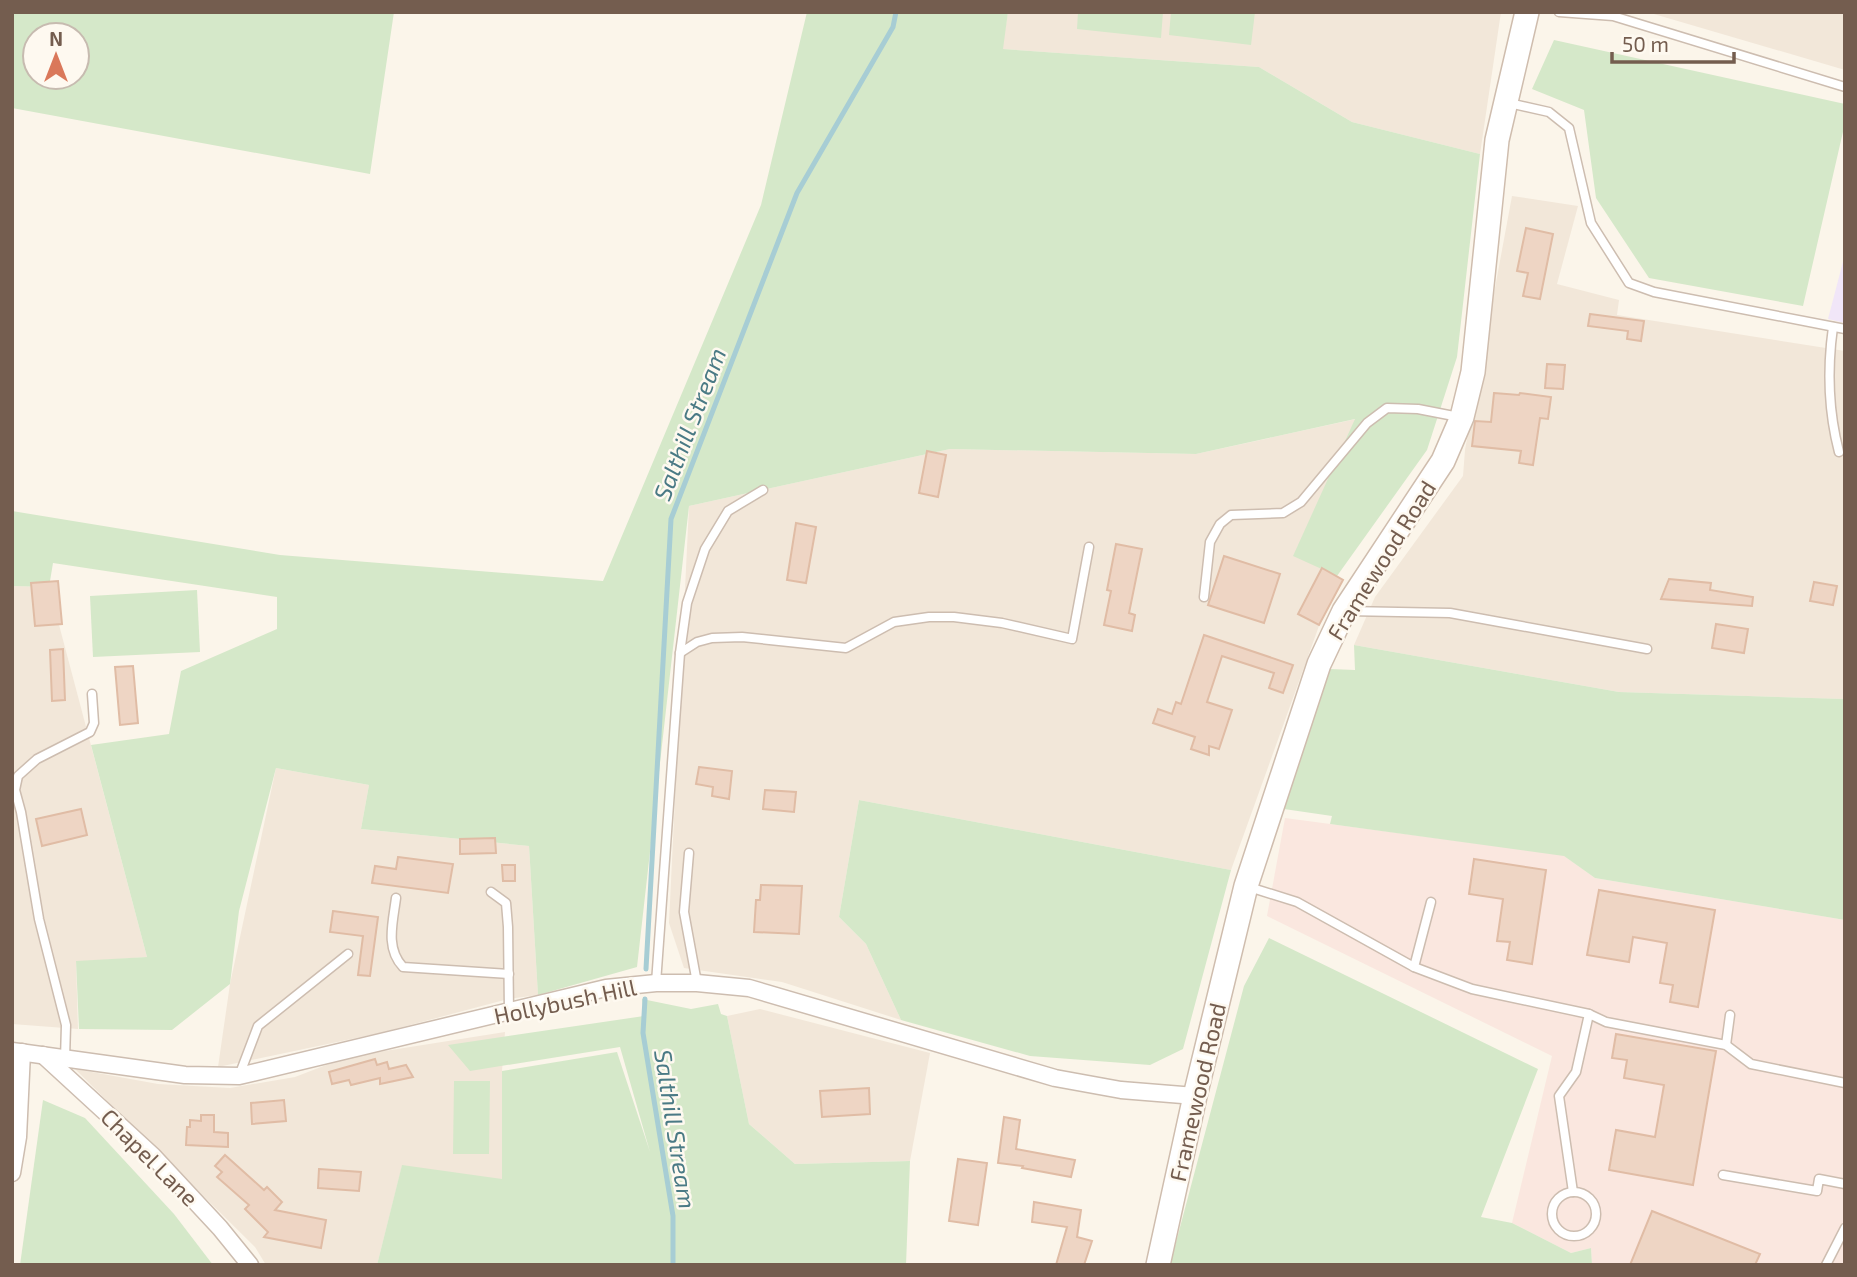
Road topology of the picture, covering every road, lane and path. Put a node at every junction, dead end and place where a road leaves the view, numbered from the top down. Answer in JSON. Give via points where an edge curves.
{"nodes":[{"id":1,"x":1527,"y":12,"type":"edge"},
{"id":2,"x":1559,"y":12,"type":"edge"},
{"id":3,"x":1845,"y":87,"type":"edge"},
{"id":4,"x":1506,"y":103,"type":"junction"},
{"id":5,"x":1833,"y":327,"type":"junction"},
{"id":6,"x":1845,"y":329,"type":"edge"},
{"id":7,"x":1462,"y":417,"type":"junction"},
{"id":8,"x":1839,"y":452,"type":"dead end"},
{"id":9,"x":763,"y":490,"type":"dead end"},
{"id":10,"x":1089,"y":547,"type":"dead end"},
{"id":11,"x":1204,"y":597,"type":"dead end"},
{"id":12,"x":1345,"y":611,"type":"junction"},
{"id":13,"x":1647,"y":649,"type":"dead end"},
{"id":14,"x":680,"y":653,"type":"junction"},
{"id":15,"x":92,"y":694,"type":"dead end"},
{"id":16,"x":689,"y":853,"type":"dead end"},
{"id":17,"x":1247,"y":886,"type":"junction"},
{"id":18,"x":491,"y":892,"type":"dead end"},
{"id":19,"x":396,"y":898,"type":"dead end"},
{"id":20,"x":1431,"y":902,"type":"dead end"},
{"id":21,"x":348,"y":954,"type":"dead end"},
{"id":22,"x":1414,"y":967,"type":"junction"},
{"id":23,"x":509,"y":974,"type":"junction"},
{"id":24,"x":656,"y":982,"type":"junction"},
{"id":25,"x":697,"y":983,"type":"junction"},
{"id":26,"x":509,"y":1013,"type":"junction"},
{"id":27,"x":1589,"y":1014,"type":"junction"},
{"id":28,"x":1730,"y":1015,"type":"dead end"},
{"id":29,"x":1726,"y":1045,"type":"junction"},
{"id":30,"x":17,"y":1051,"type":"edge"},
{"id":31,"x":43,"y":1055,"type":"junction"},
{"id":32,"x":65,"y":1059,"type":"junction"},
{"id":33,"x":239,"y":1076,"type":"junction"},
{"id":34,"x":1845,"y":1083,"type":"edge"},
{"id":35,"x":1195,"y":1096,"type":"junction"},
{"id":36,"x":12,"y":1174,"type":"edge"},
{"id":37,"x":1723,"y":1175,"type":"dead end"},
{"id":38,"x":1845,"y":1184,"type":"edge"},
{"id":39,"x":1573,"y":1192,"type":"junction"},
{"id":40,"x":1845,"y":1228,"type":"edge"},
{"id":41,"x":250,"y":1265,"type":"edge"},
{"id":42,"x":1158,"y":1265,"type":"edge"},
{"id":43,"x":1826,"y":1265,"type":"edge"}],
"edges":[{"from":1,"to":4,"type":"street","name":"Framewood Road"},
{"from":2,"to":3,"type":"lane","via":[[1613,16]]},
{"from":4,"to":5,"type":"lane","via":[[1549,112],[1569,128],[1591,223],[1629,283],[1654,292]]},
{"from":4,"to":7,"type":"street","name":"Framewood Road","via":[[1497,140],[1473,372]]},
{"from":5,"to":6,"type":"lane"},
{"from":5,"to":8,"type":"lane","via":[[1829,394]]},
{"from":7,"to":11,"type":"lane","via":[[1387,408],[1367,423],[1301,502],[1283,513],[1231,515],[1210,542]]},
{"from":7,"to":12,"type":"street","name":"Framewood Road","via":[[1443,461]]},
{"from":9,"to":14,"type":"lane","via":[[728,511],[705,549],[687,603]]},
{"from":10,"to":14,"type":"lane","via":[[1072,639],[1002,623],[929,617],[894,622],[846,648],[742,637],[712,638]]},
{"from":12,"to":13,"type":"lane","via":[[1450,613]]},
{"from":12,"to":17,"type":"street","name":"Framewood Road","via":[[1319,664]]},
{"from":14,"to":24,"type":"lane"},
{"from":15,"to":32,"type":"lane","via":[[94,723],[90,732],[37,759],[18,776],[15,790],[39,919],[66,1025]]},
{"from":16,"to":25,"type":"lane","via":[[684,912]]},
{"from":17,"to":22,"type":"lane","via":[[1297,902]]},
{"from":17,"to":35,"type":"street","name":"Framewood Road"},
{"from":18,"to":23,"type":"lane","via":[[506,903]]},
{"from":19,"to":23,"type":"lane","via":[[392,948],[403,967]]},
{"from":20,"to":22,"type":"lane"},
{"from":21,"to":33,"type":"lane","via":[[258,1026]]},
{"from":22,"to":27,"type":"lane","via":[[1472,989]]},
{"from":23,"to":26,"type":"lane"},
{"from":24,"to":25,"type":"street","name":"Hollybush Hill"},
{"from":24,"to":26,"type":"street","name":"Hollybush Hill","via":[[606,988]]},
{"from":25,"to":35,"type":"street","name":"Hollybush Hill","via":[[749,989],[1055,1078]]},
{"from":26,"to":33,"type":"street","name":"Hollybush Hill"},
{"from":27,"to":29,"type":"lane","via":[[1606,1022]]},
{"from":27,"to":39,"type":"lane","via":[[1576,1072],[1559,1096]]},
{"from":28,"to":29,"type":"lane"},
{"from":29,"to":34,"type":"lane","via":[[1751,1064]]},
{"from":30,"to":31,"type":"street","name":"Hollybush Hill"},
{"from":30,"to":36,"type":"street","via":[[18,1137]]},
{"from":31,"to":32,"type":"street","name":"Hollybush Hill"},
{"from":31,"to":41,"type":"street","name":"Chapel Lane","via":[[153,1156]]},
{"from":32,"to":33,"type":"street","name":"Hollybush Hill","via":[[185,1075]]},
{"from":35,"to":42,"type":"street","name":"Framewood Road"},
{"from":37,"to":38,"type":"lane","via":[[1817,1191],[1819,1179]]},
{"from":39,"to":39,"type":"lane","via":[[1559,1197],[1552,1211],[1554,1225],[1572,1236],[1586,1233],[1596,1215],[1592,1201]]},
{"from":40,"to":43,"type":"lane"}]}
